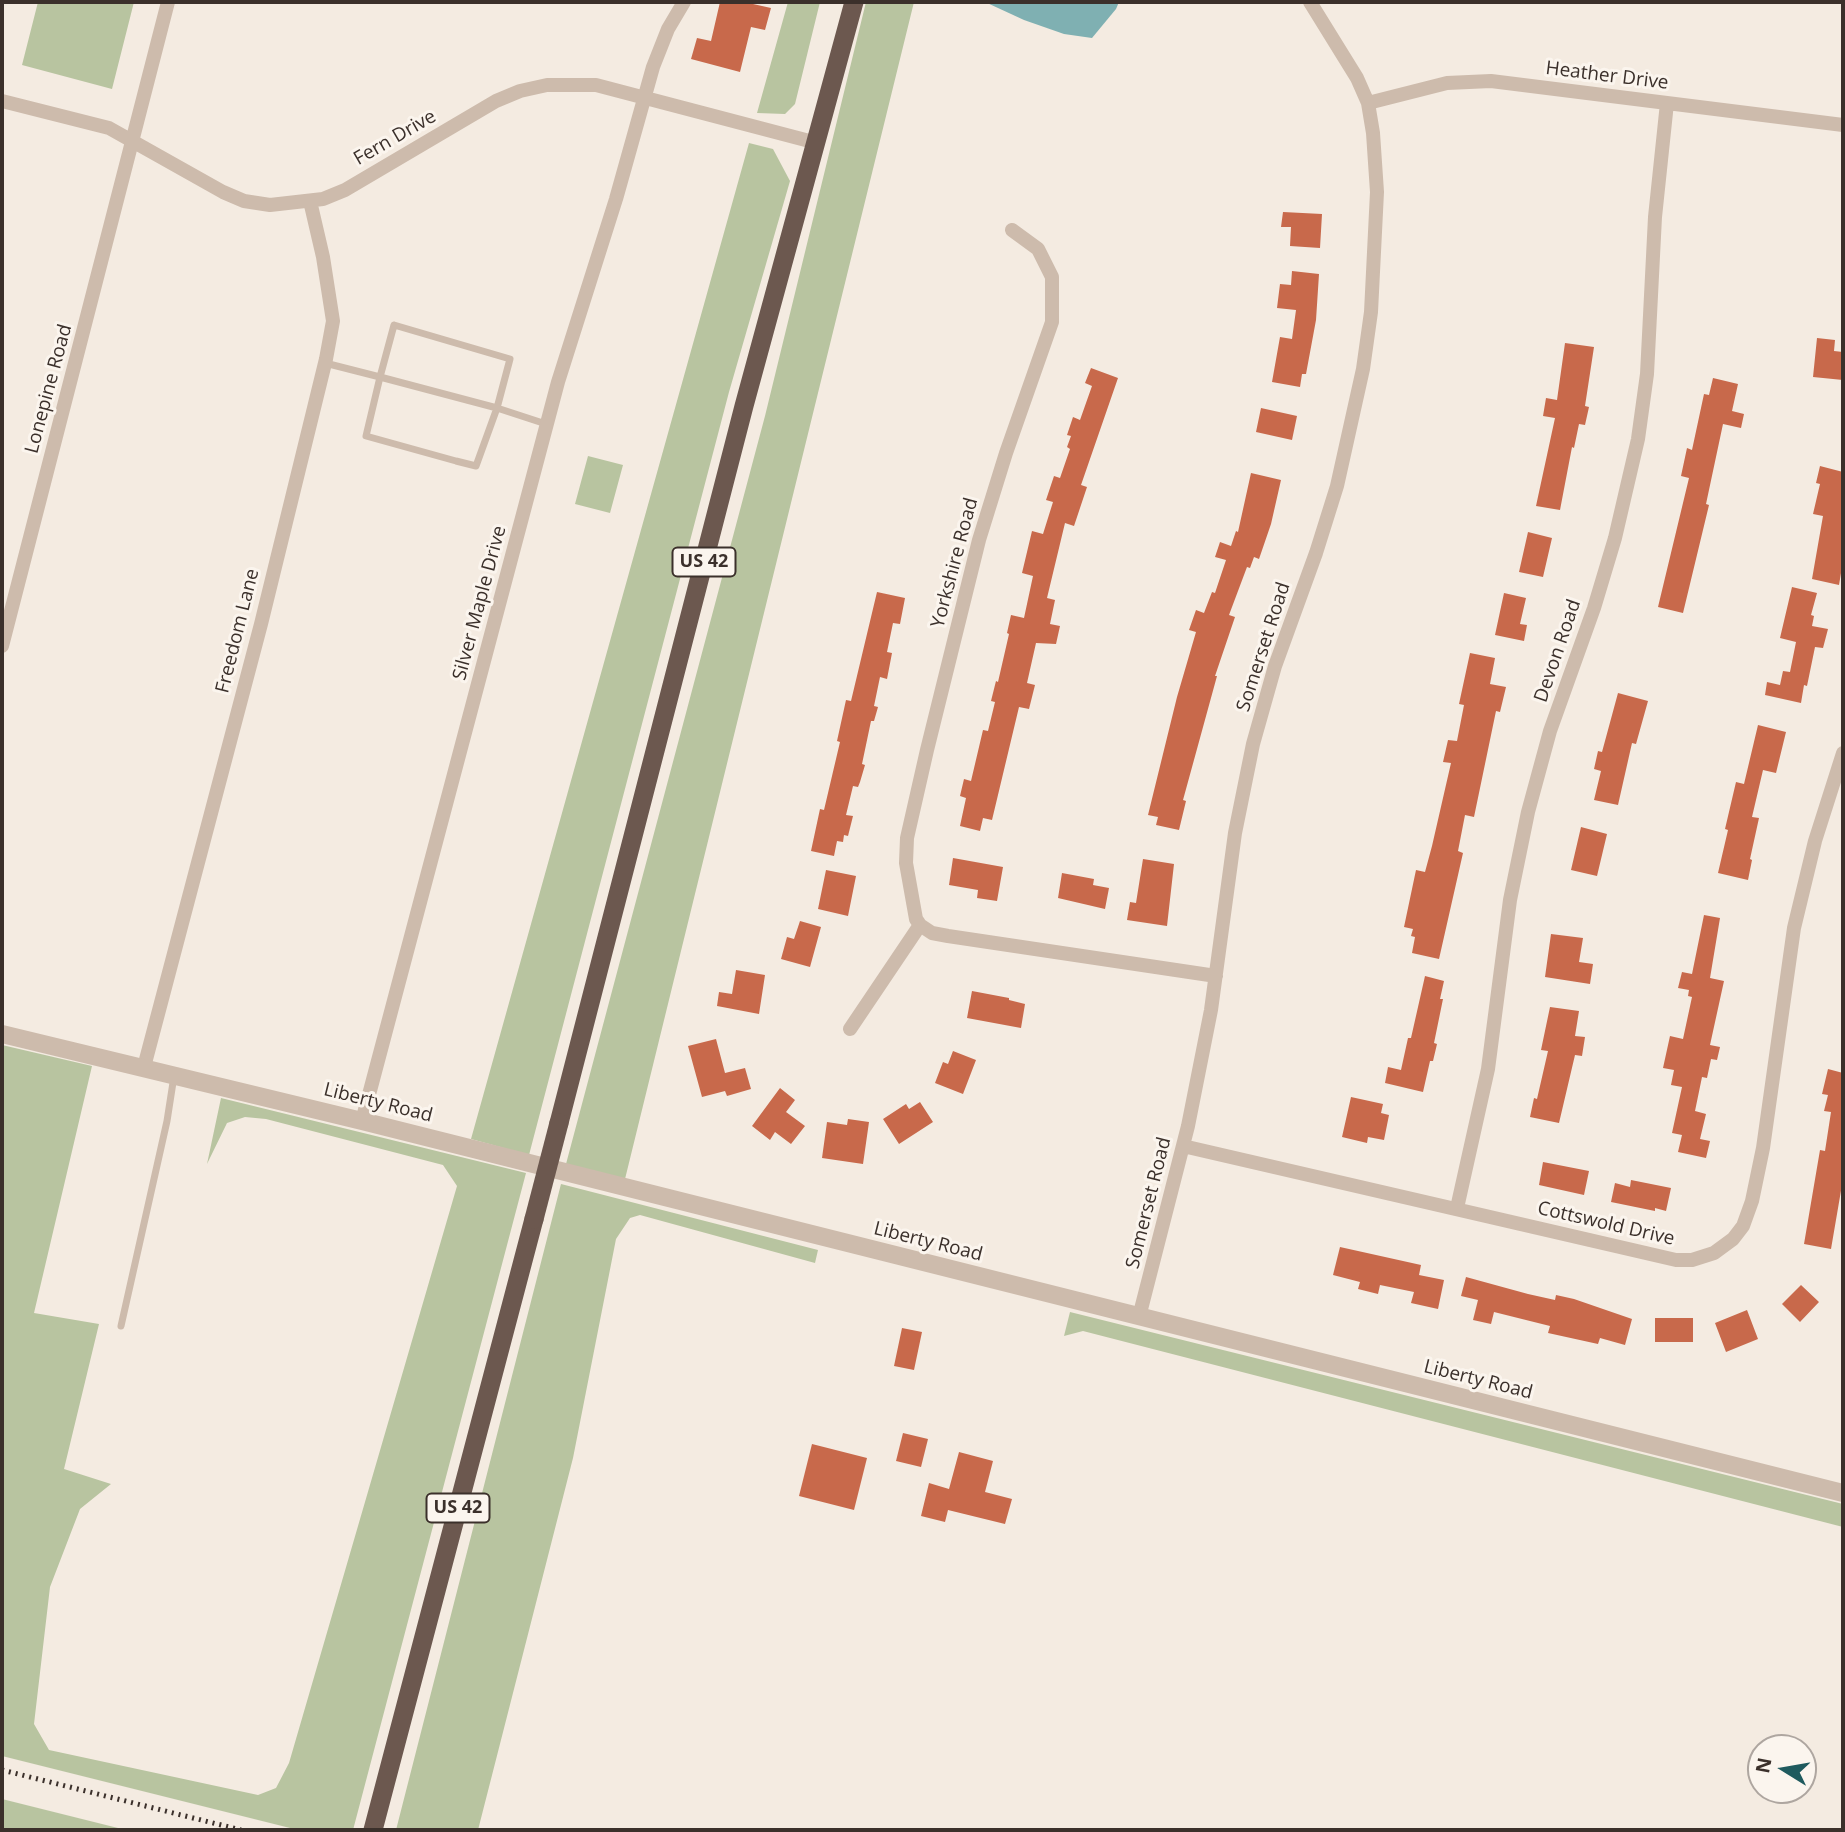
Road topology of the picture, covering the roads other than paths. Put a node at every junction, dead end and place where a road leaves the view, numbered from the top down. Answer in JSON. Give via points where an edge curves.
{"nodes":[{"id":1,"x":168,"y":2,"type":"edge"},
{"id":2,"x":684,"y":2,"type":"edge"},
{"id":3,"x":854,"y":2,"type":"edge"},
{"id":4,"x":1310,"y":2,"type":"edge"},
{"id":5,"x":645,"y":97,"type":"junction"},
{"id":6,"x":2,"y":101,"type":"edge"},
{"id":7,"x":1367,"y":103,"type":"junction"},
{"id":8,"x":1667,"y":103,"type":"junction"},
{"id":9,"x":1843,"y":125,"type":"edge"},
{"id":10,"x":132,"y":142,"type":"junction"},
{"id":11,"x":817,"y":143,"type":"junction"},
{"id":12,"x":310,"y":201,"type":"junction"},
{"id":13,"x":1012,"y":230,"type":"dead end"},
{"id":14,"x":325,"y":363,"type":"junction"},
{"id":15,"x":380,"y":377,"type":"junction"},
{"id":16,"x":497,"y":408,"type":"junction"},
{"id":17,"x":547,"y":424,"type":"junction"},
{"id":18,"x":2,"y":646,"type":"edge"},
{"id":19,"x":1843,"y":753,"type":"edge"},
{"id":20,"x":920,"y":925,"type":"junction"},
{"id":21,"x":1216,"y":976,"type":"junction"},
{"id":22,"x":850,"y":1029,"type":"dead end"},
{"id":23,"x":2,"y":1034,"type":"edge"},
{"id":24,"x":144,"y":1067,"type":"junction"},
{"id":25,"x":174,"y":1075,"type":"junction"},
{"id":26,"x":362,"y":1121,"type":"junction"},
{"id":27,"x":1183,"y":1146,"type":"junction"},
{"id":28,"x":1457,"y":1208,"type":"junction"},
{"id":29,"x":1139,"y":1317,"type":"junction"},
{"id":30,"x":121,"y":1326,"type":"dead end"},
{"id":31,"x":1843,"y":1493,"type":"edge"},
{"id":32,"x":373,"y":1830,"type":"edge"}],
"edges":[{"from":1,"to":10,"type":"street","name":"Lonepine Road"},
{"from":2,"to":5,"type":"street","name":"Silver Maple Drive","via":[[667,29]]},
{"from":3,"to":11,"type":"highway","number":"US 42"},
{"from":4,"to":7,"type":"street","name":"Somerset Road","via":[[1357,78]]},
{"from":5,"to":11,"type":"street","name":"Fern Drive"},
{"from":5,"to":12,"type":"street","name":"Fern Drive","via":[[596,85],[547,85],[520,91],[345,190]]},
{"from":5,"to":17,"type":"street","name":"Silver Maple Drive"},
{"from":6,"to":10,"type":"street","name":"Fern Drive","via":[[109,128]]},
{"from":7,"to":8,"type":"street","name":"Heather Drive","via":[[1472,80]]},
{"from":7,"to":21,"type":"street","name":"Somerset Road","via":[[1377,192],[1363,369],[1337,486],[1253,744],[1235,833]]},
{"from":8,"to":9,"type":"street","name":"Heather Drive"},
{"from":8,"to":28,"type":"street","name":"Devon Road","via":[[1638,439],[1615,538],[1550,731],[1528,812],[1510,900],[1488,1069]]},
{"from":10,"to":12,"type":"street","name":"Fern Drive","via":[[244,201],[270,205]]},
{"from":10,"to":18,"type":"street","name":"Lonepine Road"},
{"from":11,"to":32,"type":"highway","number":"US 42","bridge":true,"via":[[744,406]]},
{"from":12,"to":14,"type":"street","name":"Freedom Lane","via":[[332,321]]},
{"from":13,"to":20,"type":"street","name":"Yorkshire Road","via":[[1038,249],[1052,277],[1052,323],[979,540],[907,838],[906,863]]},
{"from":14,"to":15,"type":"lane"},
{"from":14,"to":24,"type":"street","name":"Freedom Lane"},
{"from":15,"to":16,"type":"lane"},
{"from":15,"to":16,"type":"lane","via":[[394,325],[510,359]]},
{"from":15,"to":16,"type":"lane","via":[[366,436],[456,461],[477,466]]},
{"from":16,"to":17,"type":"lane"},
{"from":17,"to":26,"type":"street","name":"Silver Maple Drive"},
{"from":19,"to":28,"type":"street","name":"Cottswold Drive","via":[[1794,928],[1752,1201],[1733,1239],[1714,1253],[1676,1260]]},
{"from":20,"to":21,"type":"street","via":[[948,936]]},
{"from":20,"to":22,"type":"street"},
{"from":21,"to":27,"type":"street","name":"Somerset Road"},
{"from":23,"to":24,"type":"street","name":"Liberty Road"},
{"from":24,"to":25,"type":"street","name":"Liberty Road"},
{"from":25,"to":26,"type":"street","name":"Liberty Road"},
{"from":25,"to":30,"type":"lane"},
{"from":26,"to":29,"type":"street","name":"Liberty Road"},
{"from":27,"to":28,"type":"street","name":"Cottswold Drive"},
{"from":27,"to":29,"type":"street","name":"Somerset Road"},
{"from":29,"to":31,"type":"street","name":"Liberty Road"}]}
